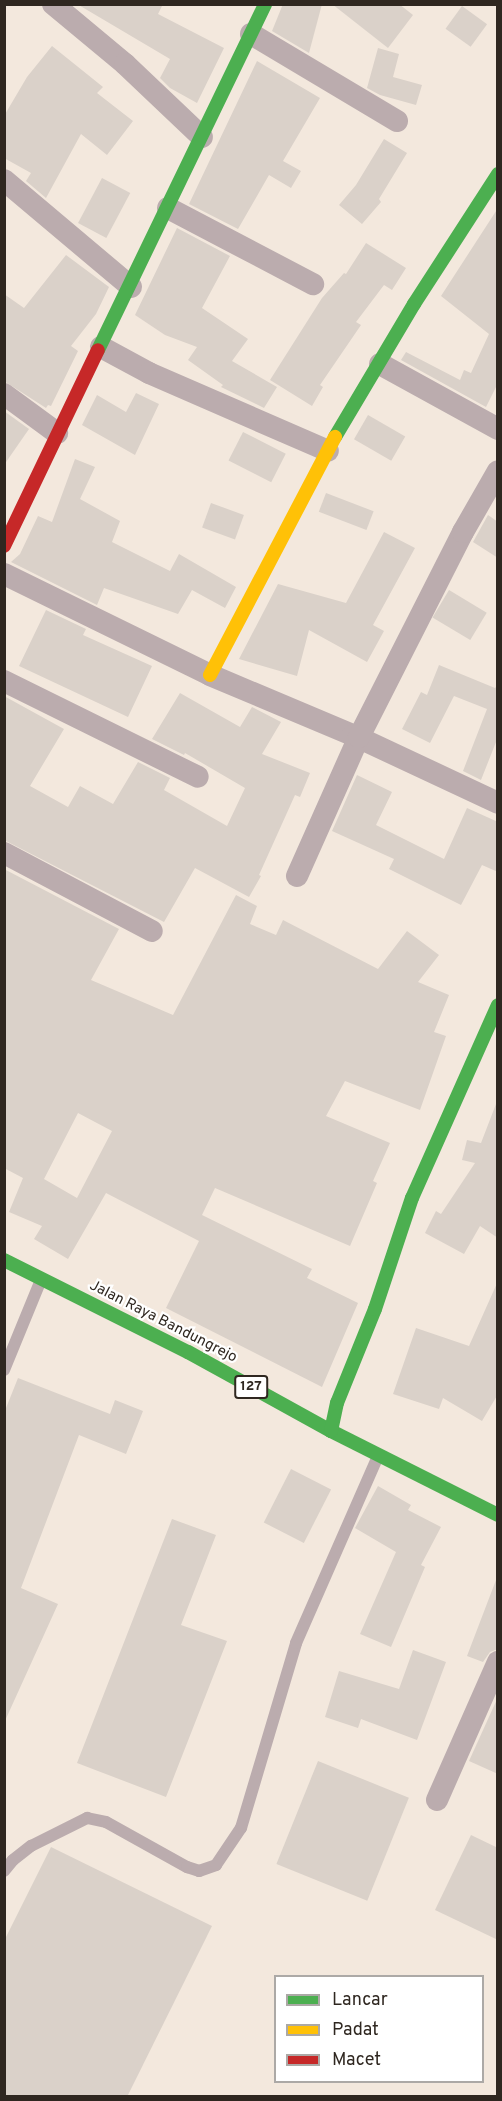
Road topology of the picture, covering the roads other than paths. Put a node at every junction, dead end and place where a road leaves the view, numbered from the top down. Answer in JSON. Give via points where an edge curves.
{"nodes":[{"id":1,"x":53,"y":4,"type":"edge"},
{"id":2,"x":265,"y":4,"type":"edge"},
{"id":3,"x":250,"y":34,"type":"junction"},
{"id":4,"x":397,"y":121,"type":"dead end"},
{"id":5,"x":202,"y":137,"type":"junction"},
{"id":6,"x":498,"y":174,"type":"edge"},
{"id":7,"x":4,"y":180,"type":"edge"},
{"id":8,"x":168,"y":208,"type":"junction"},
{"id":9,"x":313,"y":284,"type":"dead end"},
{"id":10,"x":132,"y":286,"type":"junction"},
{"id":11,"x":101,"y":347,"type":"junction"},
{"id":12,"x":380,"y":364,"type":"junction"},
{"id":13,"x":4,"y":394,"type":"edge"},
{"id":14,"x":498,"y":429,"type":"edge"},
{"id":15,"x":57,"y":433,"type":"junction"},
{"id":16,"x":328,"y":452,"type":"junction"},
{"id":17,"x":498,"y":471,"type":"edge"},
{"id":18,"x":4,"y":546,"type":"edge"},
{"id":19,"x":4,"y":574,"type":"edge"},
{"id":20,"x":210,"y":675,"type":"junction"},
{"id":21,"x":4,"y":681,"type":"edge"},
{"id":22,"x":359,"y":737,"type":"junction"},
{"id":23,"x":198,"y":777,"type":"dead end"},
{"id":24,"x":498,"y":802,"type":"edge"},
{"id":25,"x":4,"y":854,"type":"edge"},
{"id":26,"x":297,"y":876,"type":"dead end"},
{"id":27,"x":152,"y":932,"type":"dead end"},
{"id":28,"x":498,"y":1005,"type":"edge"},
{"id":29,"x":4,"y":1260,"type":"edge"},
{"id":30,"x":42,"y":1279,"type":"junction"},
{"id":31,"x":4,"y":1370,"type":"edge"},
{"id":32,"x":331,"y":1431,"type":"junction"},
{"id":33,"x":378,"y":1455,"type":"junction"},
{"id":34,"x":498,"y":1515,"type":"edge"},
{"id":35,"x":498,"y":1662,"type":"edge"},
{"id":36,"x":437,"y":1800,"type":"dead end"},
{"id":37,"x":4,"y":1871,"type":"edge"}],
"edges":[{"from":1,"to":5,"type":"street","via":[[125,64]]},
{"from":2,"to":3,"type":"street"},
{"from":3,"to":4,"type":"street"},
{"from":3,"to":5,"type":"street"},
{"from":5,"to":8,"type":"street"},
{"from":6,"to":12,"type":"street"},
{"from":7,"to":10,"type":"street"},
{"from":8,"to":9,"type":"street"},
{"from":8,"to":10,"type":"street"},
{"from":10,"to":11,"type":"street"},
{"from":11,"to":15,"type":"street"},
{"from":11,"to":16,"type":"street","via":[[149,373]]},
{"from":12,"to":14,"type":"street"},
{"from":12,"to":16,"type":"street"},
{"from":13,"to":15,"type":"street"},
{"from":15,"to":18,"type":"street"},
{"from":16,"to":20,"type":"street"},
{"from":17,"to":22,"type":"street"},
{"from":19,"to":20,"type":"street"},
{"from":20,"to":22,"type":"street"},
{"from":21,"to":23,"type":"street"},
{"from":22,"to":24,"type":"street"},
{"from":22,"to":26,"type":"street"},
{"from":25,"to":27,"type":"street"},
{"from":28,"to":32,"type":"street","via":[[412,1198],[375,1309],[337,1403]]},
{"from":29,"to":30,"type":"street","name":"Jalan Raya Bandungrejo","number":"127"},
{"from":30,"to":31,"type":"lane"},
{"from":30,"to":32,"type":"street","name":"Jalan Raya Bandungrejo","number":"127","via":[[188,1352]]},
{"from":32,"to":33,"type":"street","name":"Jalan Raya Bandungrejo","number":"127"},
{"from":33,"to":34,"type":"street","name":"Jalan Raya Bandungrejo","number":"127"},
{"from":33,"to":37,"type":"lane","via":[[296,1642],[241,1827],[216,1865],[199,1871],[187,1867],[106,1822],[87,1818],[31,1846]]},
{"from":35,"to":36,"type":"street"}]}
